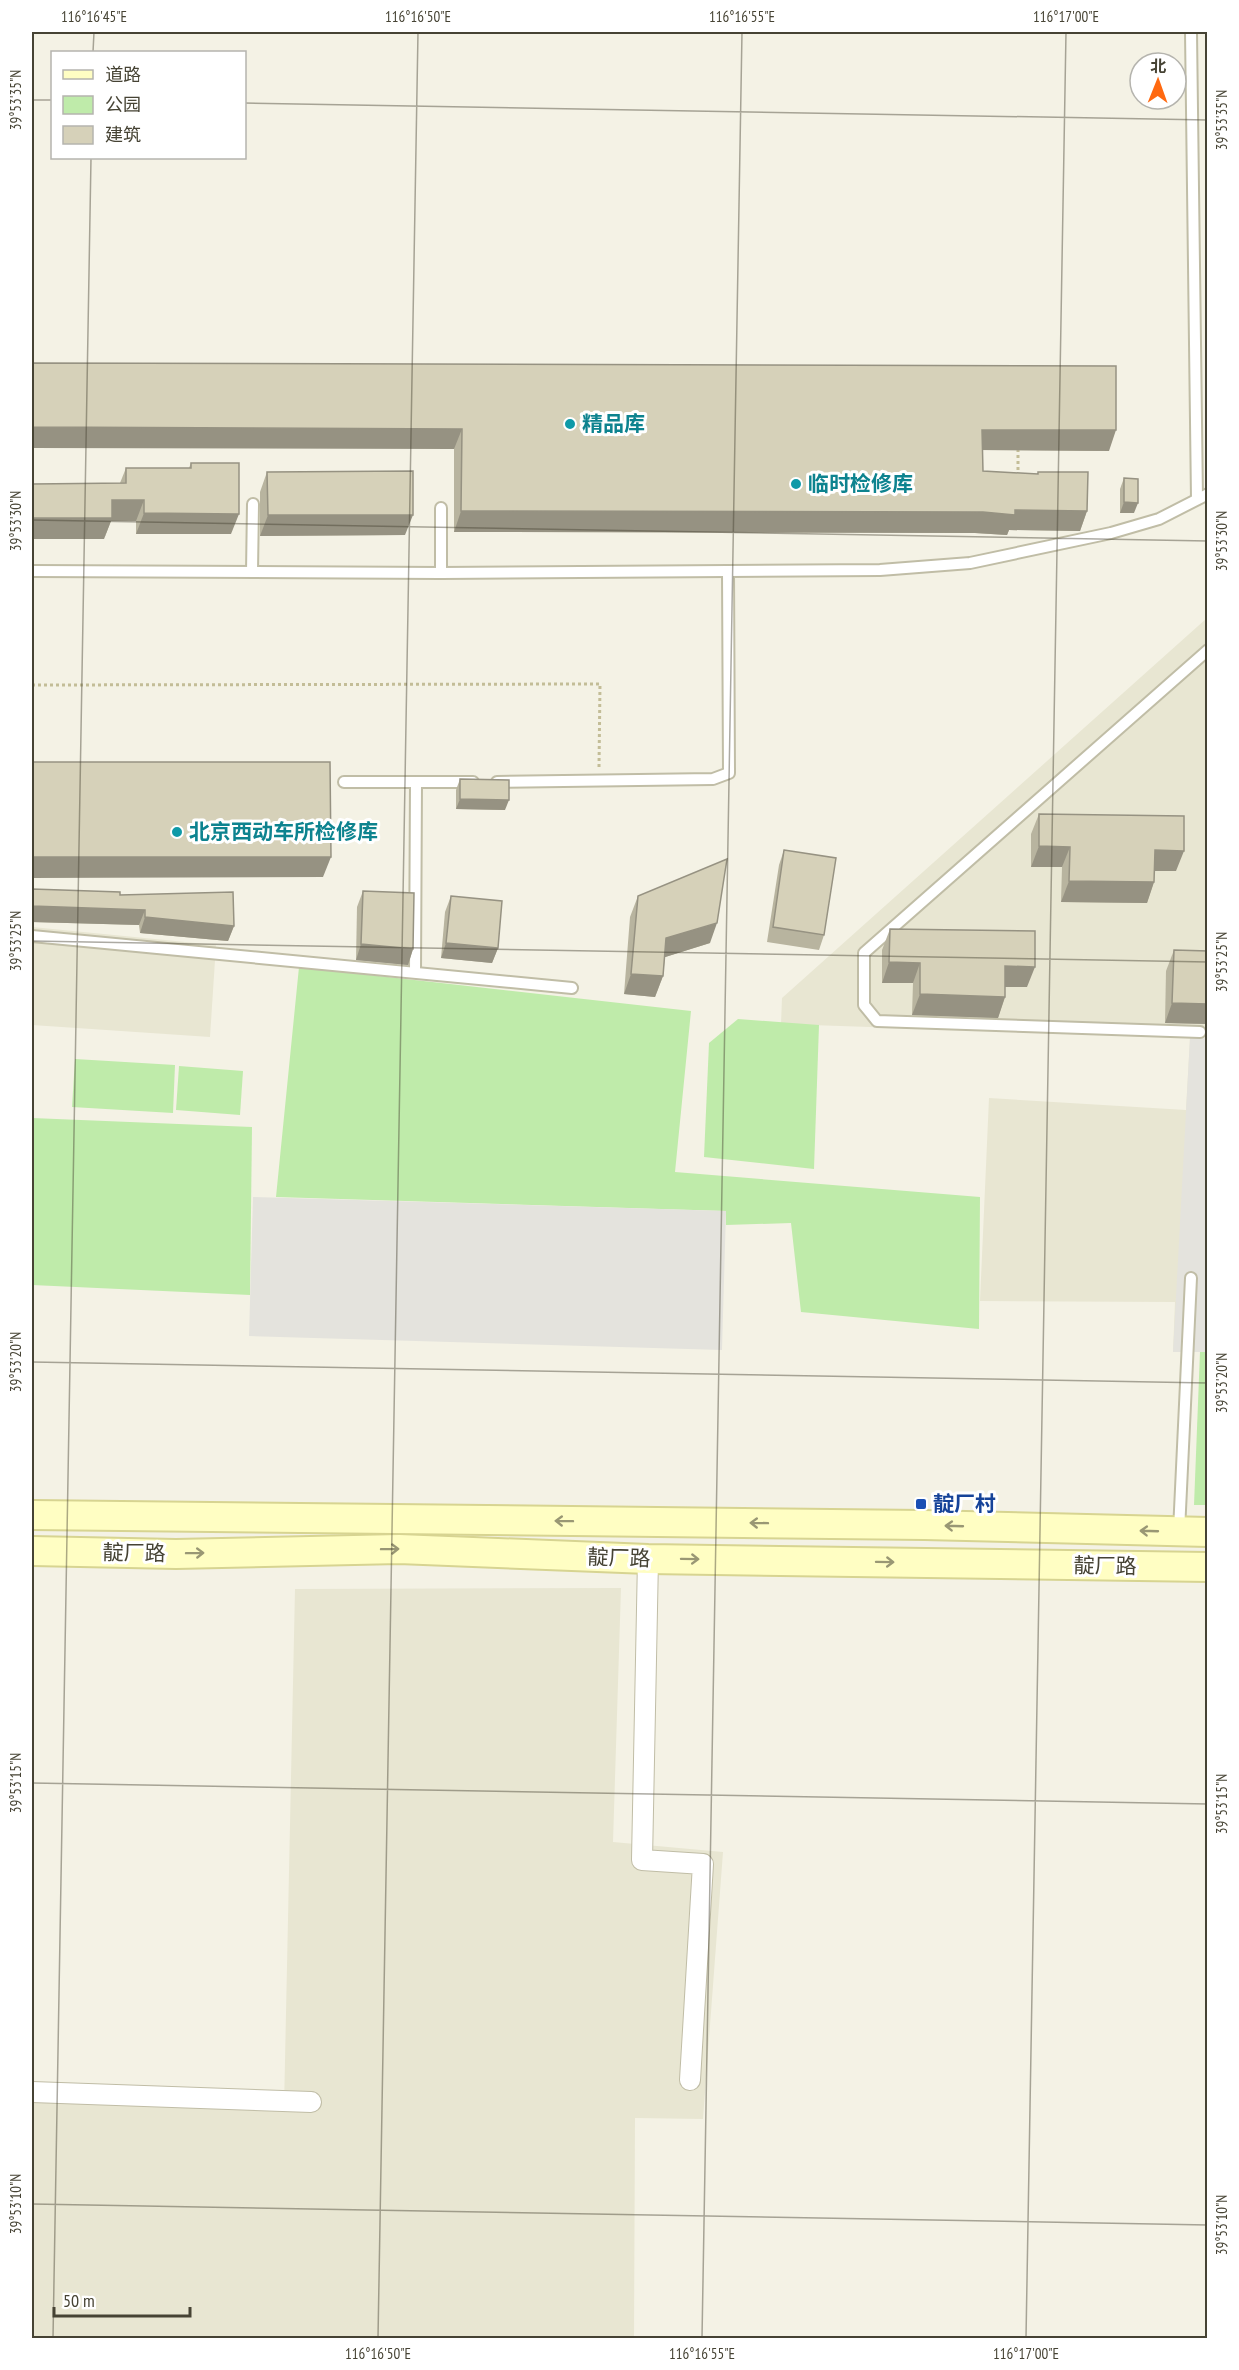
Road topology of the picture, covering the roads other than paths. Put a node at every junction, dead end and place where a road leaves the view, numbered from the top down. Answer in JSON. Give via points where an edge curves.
{"nodes":[{"id":1,"x":1191,"y":32,"type":"edge"},
{"id":2,"x":1202,"y":496,"type":"edge"},
{"id":3,"x":253,"y":504,"type":"dead end"},
{"id":4,"x":441,"y":508,"type":"dead end"},
{"id":5,"x":32,"y":571,"type":"edge"},
{"id":6,"x":252,"y":572,"type":"junction"},
{"id":7,"x":728,"y":572,"type":"junction"},
{"id":8,"x":441,"y":573,"type":"junction"},
{"id":9,"x":1208,"y":650,"type":"edge"},
{"id":10,"x":344,"y":782,"type":"dead end"},
{"id":11,"x":416,"y":783,"type":"junction"},
{"id":12,"x":32,"y":936,"type":"edge"},
{"id":13,"x":415,"y":972,"type":"junction"},
{"id":14,"x":572,"y":988,"type":"dead end"},
{"id":15,"x":1200,"y":1032,"type":"dead end"},
{"id":16,"x":1191,"y":1278,"type":"dead end"},
{"id":17,"x":32,"y":1515,"type":"edge"},
{"id":18,"x":1179,"y":1532,"type":"junction"},
{"id":19,"x":1208,"y":1532,"type":"edge"},
{"id":20,"x":32,"y":1551,"type":"edge"},
{"id":21,"x":648,"y":1559,"type":"junction"},
{"id":22,"x":1208,"y":1567,"type":"edge"},
{"id":23,"x":690,"y":2080,"type":"dead end"},
{"id":24,"x":32,"y":2092,"type":"edge"},
{"id":25,"x":311,"y":2102,"type":"dead end"}],
"edges":[{"from":1,"to":2,"type":"lane"},
{"from":2,"to":7,"type":"lane","via":[[1140,525],[970,562],[880,570]]},
{"from":3,"to":6,"type":"lane"},
{"from":4,"to":8,"type":"lane"},
{"from":5,"to":6,"type":"lane"},
{"from":6,"to":8,"type":"lane"},
{"from":7,"to":8,"type":"lane"},
{"from":7,"to":11,"type":"lane","via":[[729,773],[712,779]]},
{"from":9,"to":15,"type":"lane","via":[[864,953],[864,1005],[877,1021]]},
{"from":10,"to":11,"type":"lane"},
{"from":11,"to":13,"type":"lane"},
{"from":12,"to":13,"type":"lane"},
{"from":13,"to":14,"type":"lane"},
{"from":16,"to":18,"type":"lane"},
{"from":18,"to":17,"type":"main road","one_way":true,"via":[[924,1525]]},
{"from":18,"to":19,"type":"main road"},
{"from":20,"to":21,"type":"main road","name":"靛厂路","one_way":true,"via":[[176,1554],[399,1549]]},
{"from":21,"to":22,"type":"main road","name":"靛厂路","one_way":true},
{"from":21,"to":23,"type":"street","via":[[642,1860],[703,1864]]},
{"from":24,"to":25,"type":"street"}]}
